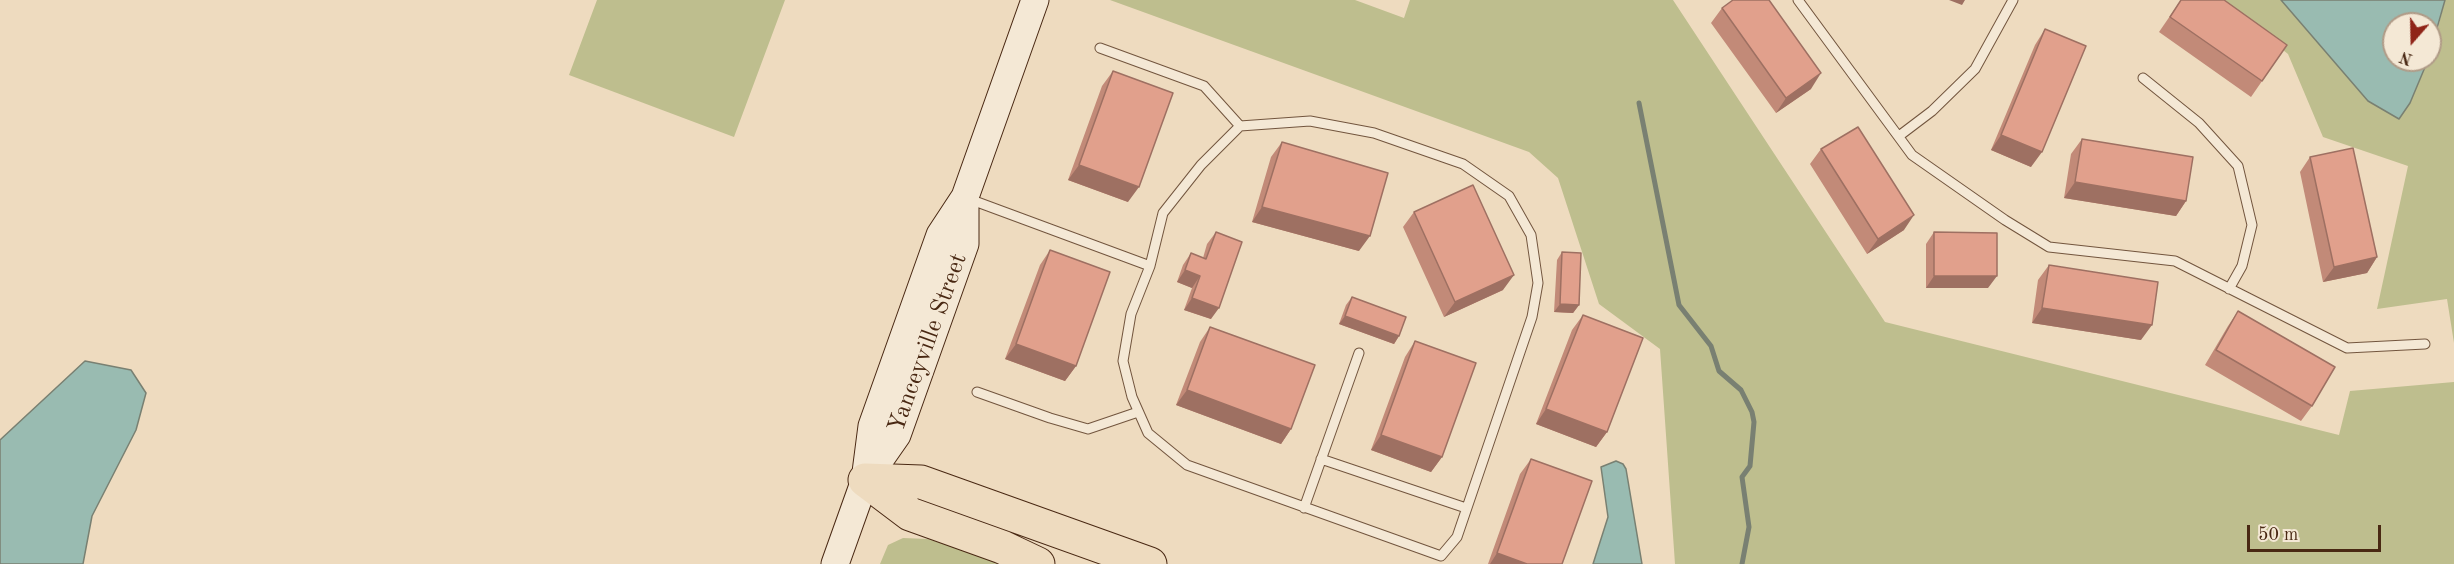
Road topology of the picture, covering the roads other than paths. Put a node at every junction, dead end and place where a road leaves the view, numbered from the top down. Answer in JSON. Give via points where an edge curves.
{"nodes":[{"id":1,"x":1035,"y":0,"type":"edge"},
{"id":2,"x":1798,"y":0,"type":"edge"},
{"id":3,"x":2013,"y":0,"type":"edge"},
{"id":4,"x":1100,"y":48,"type":"dead end"},
{"id":5,"x":2143,"y":78,"type":"dead end"},
{"id":6,"x":1240,"y":126,"type":"junction"},
{"id":7,"x":1899,"y":136,"type":"junction"},
{"id":8,"x":965,"y":197,"type":"junction"},
{"id":9,"x":1150,"y":266,"type":"junction"},
{"id":10,"x":2229,"y":289,"type":"junction"},
{"id":11,"x":2425,"y":344,"type":"dead end"},
{"id":12,"x":1359,"y":353,"type":"dead end"},
{"id":13,"x":977,"y":392,"type":"dead end"},
{"id":14,"x":1138,"y":412,"type":"junction"},
{"id":15,"x":1321,"y":459,"type":"junction"},
{"id":16,"x":865,"y":480,"type":"junction"},
{"id":17,"x":1304,"y":508,"type":"junction"},
{"id":18,"x":1466,"y":508,"type":"junction"},
{"id":19,"x":836,"y":564,"type":"edge"},
{"id":20,"x":1038,"y":564,"type":"edge"},
{"id":21,"x":1150,"y":564,"type":"edge"}],
"edges":[{"from":1,"to":8,"type":"main road","name":"Yanceyville Street"},
{"from":2,"to":7,"type":"lane"},
{"from":3,"to":7,"type":"lane","via":[[1975,69],[1932,111]]},
{"from":4,"to":6,"type":"lane","via":[[1204,86]]},
{"from":5,"to":10,"type":"lane","via":[[2199,123],[2238,166],[2252,225],[2242,266]]},
{"from":6,"to":9,"type":"lane","via":[[1201,165],[1163,213]]},
{"from":6,"to":18,"type":"lane","via":[[1310,121],[1374,133],[1462,164],[1509,196],[1531,236],[1538,283],[1532,318]]},
{"from":7,"to":10,"type":"lane","via":[[1912,155],[2049,247],[2175,261]]},
{"from":8,"to":9,"type":"lane"},
{"from":8,"to":16,"type":"main road","name":"Yanceyville Street","via":[[940,235],[872,426]]},
{"from":9,"to":14,"type":"lane","via":[[1131,314],[1123,361]]},
{"from":10,"to":11,"type":"lane","via":[[2347,348]]},
{"from":12,"to":15,"type":"lane"},
{"from":13,"to":14,"type":"lane","via":[[1088,429]]},
{"from":14,"to":17,"type":"lane","via":[[1148,433],[1188,465]]},
{"from":15,"to":17,"type":"lane"},
{"from":15,"to":18,"type":"lane"},
{"from":16,"to":19,"type":"main road","name":"Yanceyville Street"},
{"from":16,"to":20,"type":"highway","via":[[910,514]]},
{"from":16,"to":21,"type":"highway","via":[[921,482]]},
{"from":17,"to":18,"type":"lane","via":[[1441,556],[1457,537]]}]}
